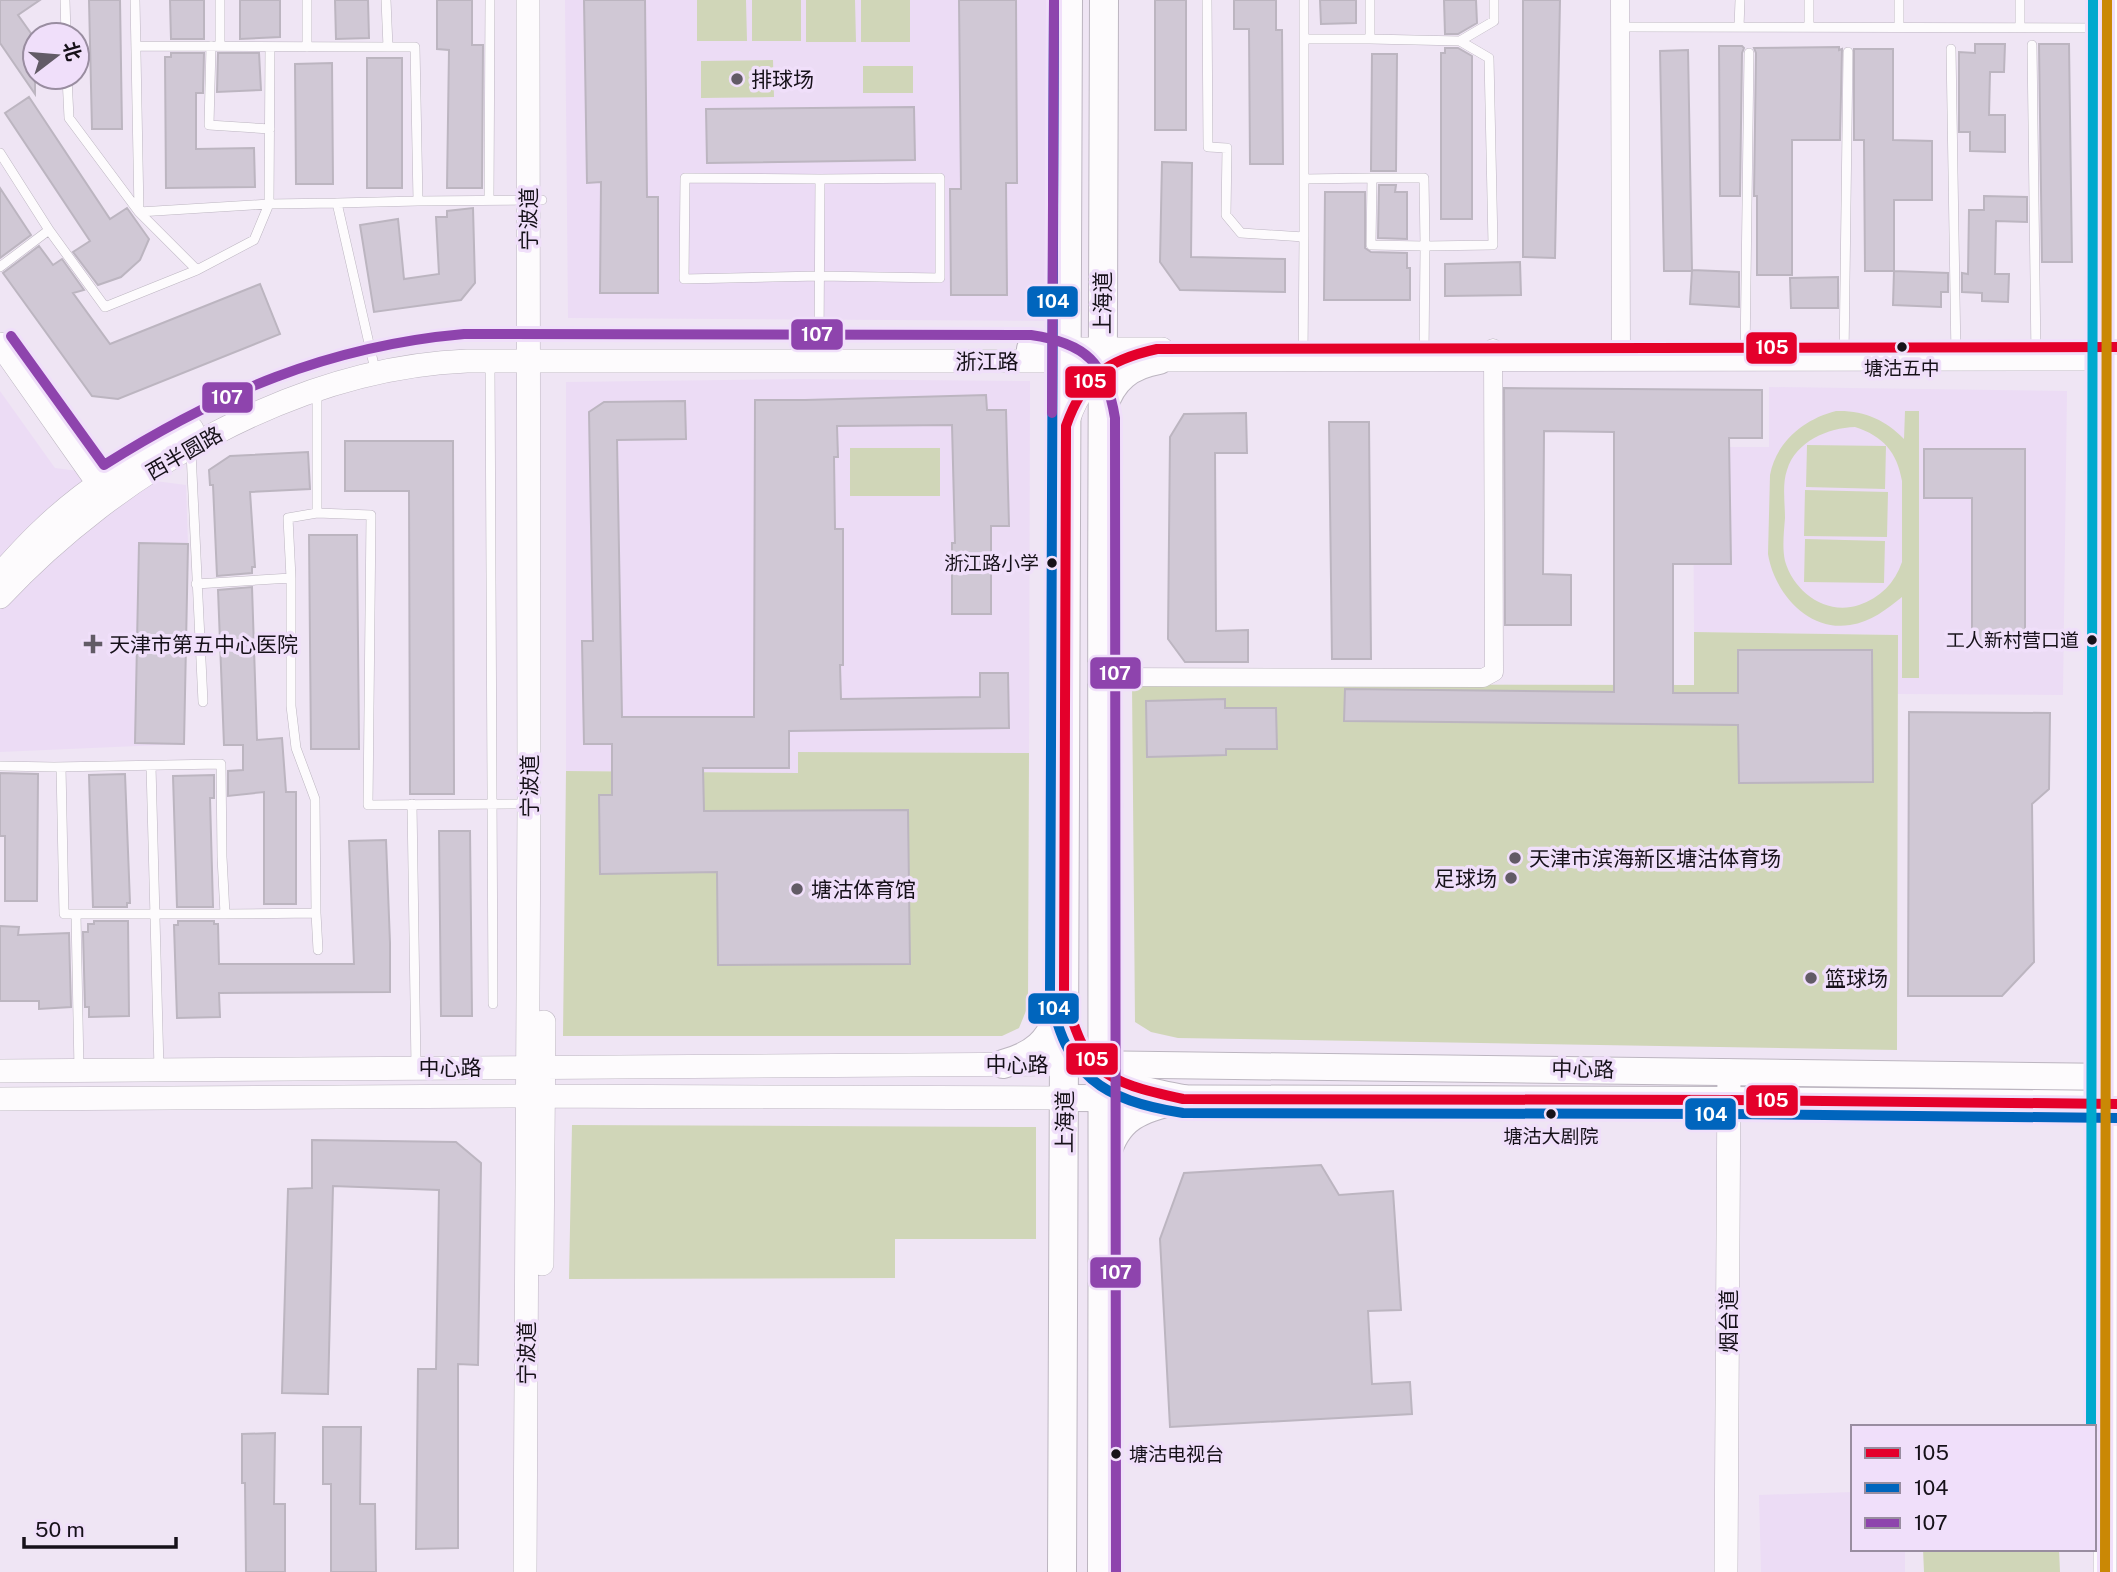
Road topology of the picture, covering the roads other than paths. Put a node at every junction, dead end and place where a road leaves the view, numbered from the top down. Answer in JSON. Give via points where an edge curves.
{"nodes":[{"id":1,"x":65,"y":0,"type":"edge"},
{"id":2,"x":135,"y":0,"type":"edge"},
{"id":3,"x":220,"y":0,"type":"edge"},
{"id":4,"x":307,"y":0,"type":"edge"},
{"id":5,"x":386,"y":0,"type":"edge"},
{"id":6,"x":489,"y":0,"type":"edge"},
{"id":7,"x":528,"y":0,"type":"edge"},
{"id":8,"x":542,"y":0,"type":"edge"},
{"id":9,"x":1068,"y":0,"type":"edge"},
{"id":10,"x":1104,"y":0,"type":"edge"},
{"id":11,"x":1207,"y":0,"type":"edge"},
{"id":12,"x":1304,"y":0,"type":"edge"},
{"id":13,"x":1370,"y":0,"type":"edge"},
{"id":14,"x":1494,"y":0,"type":"edge"},
{"id":15,"x":1620,"y":0,"type":"edge"},
{"id":16,"x":1740,"y":0,"type":"edge"},
{"id":17,"x":1809,"y":0,"type":"edge"},
{"id":18,"x":1899,"y":0,"type":"edge"},
{"id":19,"x":2020,"y":0,"type":"edge"},
{"id":20,"x":2107,"y":0,"type":"edge"},
{"id":21,"x":66,"y":21,"type":"edge"},
{"id":22,"x":1809,"y":26,"type":"junction"},
{"id":23,"x":1899,"y":26,"type":"junction"},
{"id":24,"x":2020,"y":26,"type":"junction"},
{"id":25,"x":1619,"y":27,"type":"junction"},
{"id":26,"x":1739,"y":27,"type":"junction"},
{"id":27,"x":2112,"y":28,"type":"edge"},
{"id":28,"x":1304,"y":39,"type":"junction"},
{"id":29,"x":1370,"y":39,"type":"junction"},
{"id":30,"x":1460,"y":41,"type":"junction"},
{"id":31,"x":2032,"y":45,"type":"dead end"},
{"id":32,"x":136,"y":46,"type":"junction"},
{"id":33,"x":216,"y":46,"type":"junction"},
{"id":34,"x":270,"y":47,"type":"junction"},
{"id":35,"x":307,"y":47,"type":"junction"},
{"id":36,"x":388,"y":47,"type":"junction"},
{"id":37,"x":1951,"y":49,"type":"dead end"},
{"id":38,"x":1847,"y":52,"type":"dead end"},
{"id":39,"x":1749,"y":53,"type":"dead end"},
{"id":40,"x":68,"y":91,"type":"edge"},
{"id":41,"x":270,"y":129,"type":"junction"},
{"id":42,"x":0,"y":153,"type":"edge"},
{"id":43,"x":1304,"y":178,"type":"junction"},
{"id":44,"x":1372,"y":178,"type":"junction"},
{"id":45,"x":820,"y":179,"type":"junction"},
{"id":46,"x":489,"y":200,"type":"junction"},
{"id":47,"x":535,"y":200,"type":"junction"},
{"id":48,"x":418,"y":201,"type":"junction"},
{"id":49,"x":337,"y":203,"type":"junction"},
{"id":50,"x":270,"y":204,"type":"junction"},
{"id":51,"x":139,"y":212,"type":"junction"},
{"id":52,"x":49,"y":230,"type":"junction"},
{"id":53,"x":1304,"y":237,"type":"junction"},
{"id":54,"x":1425,"y":246,"type":"junction"},
{"id":55,"x":0,"y":267,"type":"edge"},
{"id":56,"x":197,"y":270,"type":"junction"},
{"id":57,"x":819,"y":276,"type":"junction"},
{"id":58,"x":1067,"y":318,"type":"junction"},
{"id":59,"x":0,"y":344,"type":"edge"},
{"id":60,"x":1031,"y":349,"type":"junction"},
{"id":61,"x":1424,"y":353,"type":"junction"},
{"id":62,"x":1956,"y":353,"type":"junction"},
{"id":63,"x":2112,"y":353,"type":"edge"},
{"id":64,"x":1303,"y":354,"type":"junction"},
{"id":65,"x":1493,"y":354,"type":"junction"},
{"id":66,"x":1620,"y":354,"type":"junction"},
{"id":67,"x":1745,"y":354,"type":"junction"},
{"id":68,"x":1844,"y":354,"type":"junction"},
{"id":69,"x":2036,"y":354,"type":"junction"},
{"id":70,"x":535,"y":355,"type":"junction"},
{"id":71,"x":818,"y":355,"type":"junction"},
{"id":72,"x":1158,"y":355,"type":"junction"},
{"id":73,"x":490,"y":361,"type":"junction"},
{"id":74,"x":1087,"y":361,"type":"junction"},
{"id":75,"x":375,"y":367,"type":"junction"},
{"id":76,"x":317,"y":391,"type":"junction"},
{"id":77,"x":1101,"y":418,"type":"junction"},
{"id":78,"x":191,"y":446,"type":"junction"},
{"id":79,"x":104,"y":492,"type":"junction"},
{"id":80,"x":317,"y":513,"type":"junction"},
{"id":81,"x":0,"y":574,"type":"edge"},
{"id":82,"x":291,"y":578,"type":"junction"},
{"id":83,"x":196,"y":583,"type":"junction"},
{"id":84,"x":0,"y":597,"type":"edge"},
{"id":85,"x":1102,"y":677,"type":"junction"},
{"id":86,"x":203,"y":702,"type":"dead end"},
{"id":87,"x":0,"y":766,"type":"edge"},
{"id":88,"x":151,"y":766,"type":"junction"},
{"id":89,"x":61,"y":767,"type":"junction"},
{"id":90,"x":412,"y":804,"type":"junction"},
{"id":91,"x":492,"y":804,"type":"junction"},
{"id":92,"x":529,"y":804,"type":"junction"},
{"id":93,"x":76,"y":914,"type":"junction"},
{"id":94,"x":154,"y":914,"type":"junction"},
{"id":95,"x":225,"y":914,"type":"junction"},
{"id":96,"x":316,"y":914,"type":"junction"},
{"id":97,"x":318,"y":950,"type":"dead end"},
{"id":98,"x":1063,"y":992,"type":"junction"},
{"id":99,"x":1103,"y":992,"type":"junction"},
{"id":100,"x":493,"y":1004,"type":"dead end"},
{"id":101,"x":1003,"y":1064,"type":"junction"},
{"id":102,"x":1063,"y":1064,"type":"junction"},
{"id":103,"x":1181,"y":1065,"type":"junction"},
{"id":104,"x":416,"y":1067,"type":"junction"},
{"id":105,"x":536,"y":1068,"type":"junction"},
{"id":106,"x":159,"y":1070,"type":"junction"},
{"id":107,"x":0,"y":1071,"type":"edge"},
{"id":108,"x":79,"y":1071,"type":"junction"},
{"id":109,"x":1729,"y":1071,"type":"junction"},
{"id":110,"x":2113,"y":1075,"type":"edge"},
{"id":111,"x":1103,"y":1081,"type":"junction"},
{"id":112,"x":535,"y":1096,"type":"junction"},
{"id":113,"x":1064,"y":1098,"type":"junction"},
{"id":114,"x":0,"y":1099,"type":"edge"},
{"id":115,"x":1183,"y":1099,"type":"junction"},
{"id":116,"x":1729,"y":1100,"type":"junction"},
{"id":117,"x":2111,"y":1104,"type":"edge"},
{"id":118,"x":1103,"y":1167,"type":"junction"},
{"id":119,"x":1064,"y":1169,"type":"junction"},
{"id":120,"x":525,"y":1572,"type":"edge"},
{"id":121,"x":539,"y":1572,"type":"edge"},
{"id":122,"x":1062,"y":1572,"type":"edge"},
{"id":123,"x":1102,"y":1572,"type":"edge"},
{"id":124,"x":1726,"y":1572,"type":"edge"},
{"id":125,"x":2105,"y":1572,"type":"edge"}],
"edges":[{"from":1,"to":21,"type":"lane"},
{"from":2,"to":32,"type":"lane"},
{"from":3,"to":33,"type":"lane"},
{"from":4,"to":35,"type":"lane"},
{"from":5,"to":36,"type":"lane"},
{"from":6,"to":46,"type":"lane"},
{"from":7,"to":47,"type":"street","name":"宁波道"},
{"from":8,"to":47,"type":"street","name":"宁波道"},
{"from":9,"to":58,"type":"main road","name":"上海道"},
{"from":10,"to":74,"type":"main road","name":"上海道"},
{"from":11,"to":53,"type":"lane","via":[[1208,146],[1227,148],[1226,215],[1241,233]]},
{"from":12,"to":28,"type":"lane"},
{"from":13,"to":29,"type":"lane"},
{"from":14,"to":30,"type":"lane","via":[[1494,21]]},
{"from":15,"to":25,"type":"street"},
{"from":16,"to":26,"type":"lane"},
{"from":17,"to":22,"type":"lane"},
{"from":18,"to":23,"type":"lane"},
{"from":19,"to":24,"type":"lane"},
{"from":20,"to":27,"type":"street"},
{"from":22,"to":23,"type":"lane"},
{"from":22,"to":26,"type":"lane"},
{"from":23,"to":24,"type":"lane"},
{"from":24,"to":27,"type":"lane"},
{"from":25,"to":26,"type":"lane"},
{"from":25,"to":66,"type":"street"},
{"from":27,"to":63,"type":"street"},
{"from":28,"to":29,"type":"lane"},
{"from":28,"to":43,"type":"lane"},
{"from":29,"to":30,"type":"lane"},
{"from":30,"to":54,"type":"lane","via":[[1489,58],[1493,245]]},
{"from":31,"to":69,"type":"lane"},
{"from":32,"to":33,"type":"lane"},
{"from":32,"to":51,"type":"lane"},
{"from":33,"to":34,"type":"lane"},
{"from":33,"to":41,"type":"lane","via":[[209,125]]},
{"from":34,"to":35,"type":"lane"},
{"from":34,"to":41,"type":"lane"},
{"from":35,"to":36,"type":"lane"},
{"from":36,"to":48,"type":"lane","via":[[415,47]]},
{"from":37,"to":62,"type":"lane"},
{"from":38,"to":68,"type":"lane"},
{"from":39,"to":67,"type":"lane"},
{"from":40,"to":51,"type":"lane","via":[[69,118]]},
{"from":41,"to":50,"type":"lane"},
{"from":42,"to":52,"type":"lane"},
{"from":43,"to":44,"type":"lane"},
{"from":43,"to":53,"type":"lane"},
{"from":44,"to":54,"type":"lane","via":[[1424,178]]},
{"from":44,"to":54,"type":"lane","via":[[1371,245]]},
{"from":45,"to":57,"type":"lane"},
{"from":45,"to":57,"type":"lane","via":[[940,178],[940,278]]},
{"from":45,"to":57,"type":"lane","via":[[685,178],[684,279]]},
{"from":46,"to":47,"type":"lane"},
{"from":46,"to":48,"type":"lane"},
{"from":47,"to":70,"type":"street","name":"宁波道"},
{"from":48,"to":49,"type":"lane"},
{"from":49,"to":50,"type":"lane"},
{"from":49,"to":75,"type":"lane"},
{"from":50,"to":51,"type":"lane"},
{"from":50,"to":56,"type":"lane","via":[[254,240]]},
{"from":51,"to":56,"type":"lane"},
{"from":52,"to":55,"type":"lane"},
{"from":52,"to":56,"type":"lane","via":[[105,307]]},
{"from":53,"to":64,"type":"lane"},
{"from":54,"to":61,"type":"lane"},
{"from":57,"to":71,"type":"lane"},
{"from":58,"to":60,"type":"main road","via":[[1058,339]]},
{"from":58,"to":74,"type":"main road","name":"上海道"},
{"from":59,"to":79,"type":"street"},
{"from":60,"to":71,"type":"street","name":"浙江路"},
{"from":60,"to":74,"type":"main road"},
{"from":61,"to":64,"type":"street","name":"浙江路"},
{"from":61,"to":65,"type":"street","name":"浙江路"},
{"from":62,"to":68,"type":"street","name":"浙江路"},
{"from":62,"to":69,"type":"street","name":"浙江路"},
{"from":63,"to":69,"type":"street","name":"浙江路"},
{"from":63,"to":110,"type":"street","via":[[2106,1022]]},
{"from":64,"to":72,"type":"street","name":"浙江路"},
{"from":65,"to":66,"type":"street","name":"浙江路"},
{"from":65,"to":85,"type":"street","via":[[1494,672],[1483,678]]},
{"from":66,"to":67,"type":"street","name":"浙江路"},
{"from":67,"to":68,"type":"street","name":"浙江路"},
{"from":70,"to":71,"type":"street","name":"浙江路"},
{"from":70,"to":73,"type":"street","name":"西半圆路"},
{"from":70,"to":75,"type":"street","name":"西半圆路","via":[[445,349]]},
{"from":70,"to":92,"type":"street","name":"宁波道"},
{"from":70,"to":105,"type":"street","name":"宁波道"},
{"from":71,"to":74,"type":"street","name":"浙江路"},
{"from":72,"to":74,"type":"street","name":"浙江路"},
{"from":72,"to":77,"type":"main road","via":[[1122,376],[1108,394]]},
{"from":73,"to":75,"type":"street","name":"西半圆路"},
{"from":73,"to":91,"type":"lane"},
{"from":74,"to":77,"type":"main road","name":"上海道"},
{"from":74,"to":98,"type":"main road","name":"上海道","via":[[1066,426]]},
{"from":75,"to":76,"type":"street","name":"西半圆路"},
{"from":75,"to":79,"type":"street","name":"西半圆路","via":[[312,379],[220,415],[181,434]]},
{"from":76,"to":78,"type":"street","name":"西半圆路"},
{"from":76,"to":80,"type":"lane"},
{"from":77,"to":85,"type":"main road","name":"上海道"},
{"from":78,"to":79,"type":"street","name":"西半圆路"},
{"from":78,"to":83,"type":"lane"},
{"from":79,"to":81,"type":"street","name":"西半圆路","via":[[42,530]]},
{"from":79,"to":84,"type":"street","name":"西半圆路"},
{"from":80,"to":82,"type":"lane","via":[[288,518]]},
{"from":80,"to":90,"type":"lane","via":[[372,515],[368,804]]},
{"from":82,"to":83,"type":"lane"},
{"from":82,"to":96,"type":"lane","via":[[291,706],[296,748],[315,799]]},
{"from":83,"to":86,"type":"lane"},
{"from":85,"to":99,"type":"main road","name":"上海道"},
{"from":87,"to":89,"type":"lane"},
{"from":88,"to":89,"type":"lane"},
{"from":88,"to":94,"type":"lane"},
{"from":88,"to":95,"type":"lane","via":[[221,764]]},
{"from":89,"to":93,"type":"lane","via":[[64,914]]},
{"from":90,"to":91,"type":"lane"},
{"from":90,"to":104,"type":"lane"},
{"from":91,"to":92,"type":"lane"},
{"from":91,"to":100,"type":"lane"},
{"from":92,"to":105,"type":"street","name":"宁波道"},
{"from":93,"to":94,"type":"lane"},
{"from":93,"to":108,"type":"lane"},
{"from":94,"to":95,"type":"lane"},
{"from":94,"to":106,"type":"lane"},
{"from":95,"to":96,"type":"lane"},
{"from":96,"to":97,"type":"lane"},
{"from":98,"to":101,"type":"main road","via":[[1048,1038],[1026,1057]]},
{"from":98,"to":102,"type":"main road","name":"上海道"},
{"from":98,"to":111,"type":"main road","via":[[1076,1034]]},
{"from":99,"to":103,"type":"main road","via":[[1121,1045],[1137,1056]]},
{"from":99,"to":111,"type":"main road","name":"上海道"},
{"from":101,"to":102,"type":"street","name":"中心路"},
{"from":101,"to":105,"type":"street","name":"中心路"},
{"from":102,"to":111,"type":"main road","name":"中心路"},
{"from":102,"to":113,"type":"main road","name":"上海道"},
{"from":103,"to":109,"type":"main road","name":"中心路"},
{"from":103,"to":111,"type":"main road","name":"中心路"},
{"from":104,"to":105,"type":"street","name":"中心路"},
{"from":104,"to":106,"type":"street","name":"中心路"},
{"from":105,"to":112,"type":"street","name":"宁波道"},
{"from":106,"to":108,"type":"street","name":"中心路"},
{"from":107,"to":108,"type":"street","name":"中心路"},
{"from":109,"to":110,"type":"main road","name":"中心路"},
{"from":109,"to":116,"type":"street","name":"烟台道"},
{"from":110,"to":117,"type":"street"},
{"from":111,"to":113,"type":"main road","name":"中心路"},
{"from":111,"to":115,"type":"main road"},
{"from":111,"to":118,"type":"main road","name":"上海道"},
{"from":111,"to":119,"type":"main road","via":[[1080,1116]]},
{"from":112,"to":113,"type":"street","name":"中心路"},
{"from":112,"to":114,"type":"street","name":"中心路"},
{"from":112,"to":120,"type":"street","name":"宁波道"},
{"from":112,"to":121,"type":"street","name":"宁波道"},
{"from":113,"to":119,"type":"main road","name":"上海道"},
{"from":115,"to":116,"type":"main road","name":"中心路"},
{"from":115,"to":118,"type":"main road","via":[[1140,1111],[1125,1121],[1110,1143]]},
{"from":116,"to":117,"type":"main road","name":"中心路"},
{"from":116,"to":124,"type":"street","name":"烟台道"},
{"from":117,"to":125,"type":"street"},
{"from":118,"to":123,"type":"main road","name":"上海道"},
{"from":119,"to":122,"type":"main road","name":"上海道"}]}
